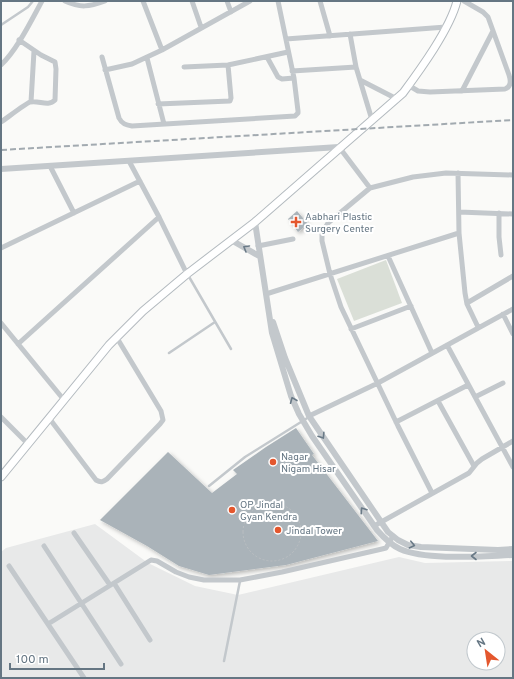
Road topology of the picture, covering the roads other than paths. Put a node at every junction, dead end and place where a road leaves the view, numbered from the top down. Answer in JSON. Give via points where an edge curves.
{"nodes":[{"id":1,"x":33,"y":1,"type":"edge"},
{"id":2,"x":42,"y":1,"type":"edge"},
{"id":3,"x":65,"y":1,"type":"edge"},
{"id":4,"x":105,"y":1,"type":"edge"},
{"id":5,"x":143,"y":1,"type":"edge"},
{"id":6,"x":192,"y":1,"type":"edge"},
{"id":7,"x":227,"y":1,"type":"edge"},
{"id":8,"x":250,"y":1,"type":"edge"},
{"id":9,"x":278,"y":1,"type":"edge"},
{"id":10,"x":320,"y":1,"type":"edge"},
{"id":11,"x":457,"y":1,"type":"edge"},
{"id":12,"x":464,"y":1,"type":"edge"},
{"id":13,"x":231,"y":12,"type":"junction"},
{"id":14,"x":1,"y":25,"type":"edge"},
{"id":15,"x":201,"y":27,"type":"junction"},
{"id":16,"x":446,"y":27,"type":"junction"},
{"id":17,"x":493,"y":31,"type":"junction"},
{"id":18,"x":350,"y":34,"type":"junction"},
{"id":19,"x":330,"y":36,"type":"junction"},
{"id":20,"x":286,"y":39,"type":"junction"},
{"id":21,"x":19,"y":40,"type":"junction"},
{"id":22,"x":162,"y":50,"type":"junction"},
{"id":23,"x":34,"y":51,"type":"junction"},
{"id":24,"x":288,"y":52,"type":"junction"},
{"id":25,"x":267,"y":57,"type":"junction"},
{"id":26,"x":102,"y":58,"type":"dead end"},
{"id":27,"x":146,"y":58,"type":"junction"},
{"id":28,"x":1,"y":65,"type":"edge"},
{"id":29,"x":228,"y":65,"type":"junction"},
{"id":30,"x":184,"y":67,"type":"dead end"},
{"id":31,"x":356,"y":67,"type":"junction"},
{"id":32,"x":105,"y":70,"type":"junction"},
{"id":33,"x":292,"y":71,"type":"junction"},
{"id":34,"x":294,"y":78,"type":"junction"},
{"id":35,"x":360,"y":80,"type":"junction"},
{"id":36,"x":408,"y":85,"type":"junction"},
{"id":37,"x":462,"y":91,"type":"junction"},
{"id":38,"x":397,"y":99,"type":"junction"},
{"id":39,"x":31,"y":102,"type":"junction"},
{"id":40,"x":158,"y":104,"type":"junction"},
{"id":41,"x":372,"y":120,"type":"junction"},
{"id":42,"x":1,"y":122,"type":"edge"},
{"id":43,"x":164,"y":124,"type":"junction"},
{"id":44,"x":339,"y":148,"type":"junction"},
{"id":45,"x":129,"y":161,"type":"junction"},
{"id":46,"x":50,"y":166,"type":"junction"},
{"id":47,"x":1,"y":169,"type":"edge"},
{"id":48,"x":458,"y":174,"type":"junction"},
{"id":49,"x":513,"y":175,"type":"edge"},
{"id":50,"x":140,"y":181,"type":"junction"},
{"id":51,"x":370,"y":188,"type":"junction"},
{"id":52,"x":459,"y":212,"type":"junction"},
{"id":53,"x":74,"y":213,"type":"junction"},
{"id":54,"x":499,"y":213,"type":"junction"},
{"id":55,"x":513,"y":214,"type":"edge"},
{"id":56,"x":159,"y":217,"type":"junction"},
{"id":57,"x":255,"y":222,"type":"junction"},
{"id":58,"x":459,"y":233,"type":"junction"},
{"id":59,"x":292,"y":239,"type":"dead end"},
{"id":60,"x":231,"y":240,"type":"junction"},
{"id":61,"x":258,"y":246,"type":"junction"},
{"id":62,"x":1,"y":248,"type":"edge"},
{"id":63,"x":501,"y":255,"type":"dead end"},
{"id":64,"x":259,"y":256,"type":"junction"},
{"id":65,"x":388,"y":256,"type":"junction"},
{"id":66,"x":187,"y":274,"type":"junction"},
{"id":67,"x":330,"y":274,"type":"junction"},
{"id":68,"x":513,"y":276,"type":"edge"},
{"id":69,"x":266,"y":294,"type":"junction"},
{"id":70,"x":467,"y":303,"type":"junction"},
{"id":71,"x":411,"y":306,"type":"junction"},
{"id":72,"x":513,"y":309,"type":"edge"},
{"id":73,"x":269,"y":311,"type":"junction"},
{"id":74,"x":503,"y":314,"type":"junction"},
{"id":75,"x":215,"y":322,"type":"junction"},
{"id":76,"x":1,"y":324,"type":"edge"},
{"id":77,"x":478,"y":327,"type":"junction"},
{"id":78,"x":351,"y":329,"type":"junction"},
{"id":79,"x":513,"y":334,"type":"edge"},
{"id":80,"x":117,"y":338,"type":"junction"},
{"id":81,"x":18,"y":344,"type":"junction"},
{"id":82,"x":447,"y":345,"type":"junction"},
{"id":83,"x":231,"y":349,"type":"dead end"},
{"id":84,"x":169,"y":353,"type":"dead end"},
{"id":85,"x":432,"y":353,"type":"junction"},
{"id":86,"x":378,"y":383,"type":"junction"},
{"id":87,"x":502,"y":383,"type":"dead end"},
{"id":88,"x":468,"y":385,"type":"junction"},
{"id":89,"x":475,"y":397,"type":"junction"},
{"id":90,"x":64,"y":400,"type":"junction"},
{"id":91,"x":438,"y":401,"type":"junction"},
{"id":92,"x":310,"y":416,"type":"junction"},
{"id":93,"x":1,"y":418,"type":"edge"},
{"id":94,"x":50,"y":418,"type":"junction"},
{"id":95,"x":303,"y":421,"type":"junction"},
{"id":96,"x":396,"y":422,"type":"junction"},
{"id":97,"x":513,"y":441,"type":"edge"},
{"id":98,"x":28,"y":444,"type":"junction"},
{"id":99,"x":502,"y":447,"type":"junction"},
{"id":100,"x":474,"y":466,"type":"junction"},
{"id":101,"x":513,"y":468,"type":"edge"},
{"id":102,"x":2,"y":475,"type":"edge"},
{"id":103,"x":209,"y":486,"type":"dead end"},
{"id":104,"x":432,"y":493,"type":"junction"},
{"id":105,"x":381,"y":522,"type":"junction"},
{"id":106,"x":374,"y":526,"type":"junction"},
{"id":107,"x":74,"y":533,"type":"dead end"},
{"id":108,"x":393,"y":536,"type":"junction"},
{"id":109,"x":390,"y":543,"type":"junction"},
{"id":110,"x":44,"y":546,"type":"dead end"},
{"id":111,"x":513,"y":549,"type":"edge"},
{"id":112,"x":513,"y":555,"type":"edge"},
{"id":113,"x":9,"y":566,"type":"dead end"},
{"id":114,"x":240,"y":580,"type":"junction"},
{"id":115,"x":112,"y":584,"type":"junction"},
{"id":116,"x":82,"y":603,"type":"junction"},
{"id":117,"x":48,"y":624,"type":"junction"},
{"id":118,"x":150,"y":640,"type":"dead end"},
{"id":119,"x":224,"y":661,"type":"dead end"},
{"id":120,"x":121,"y":664,"type":"dead end"},
{"id":121,"x":84,"y":678,"type":"edge"}],
"edges":[{"from":1,"to":14,"type":"lane"},
{"from":2,"to":21,"type":"street"},
{"from":3,"to":4,"type":"street","via":[[76,6],[85,6]]},
{"from":5,"to":22,"type":"street"},
{"from":6,"to":15,"type":"street"},
{"from":7,"to":13,"type":"street"},
{"from":8,"to":13,"type":"street"},
{"from":9,"to":20,"type":"street"},
{"from":10,"to":19,"type":"street"},
{"from":11,"to":16,"type":"main road"},
{"from":12,"to":17,"type":"street","via":[[486,14]]},
{"from":13,"to":15,"type":"street"},
{"from":15,"to":22,"type":"street"},
{"from":16,"to":18,"type":"street"},
{"from":16,"to":36,"type":"main road"},
{"from":17,"to":37,"type":"street"},
{"from":17,"to":37,"type":"street","via":[[509,75],[510,85],[505,89]]},
{"from":18,"to":19,"type":"street"},
{"from":18,"to":31,"type":"street"},
{"from":19,"to":20,"type":"street"},
{"from":20,"to":24,"type":"street"},
{"from":21,"to":23,"type":"street"},
{"from":21,"to":28,"type":"street"},
{"from":22,"to":27,"type":"street"},
{"from":23,"to":39,"type":"street"},
{"from":23,"to":39,"type":"street","via":[[55,62],[55,100],[52,103]]},
{"from":24,"to":25,"type":"street"},
{"from":24,"to":33,"type":"street"},
{"from":25,"to":29,"type":"street"},
{"from":25,"to":34,"type":"street","via":[[278,77]]},
{"from":26,"to":32,"type":"street"},
{"from":27,"to":32,"type":"street"},
{"from":27,"to":40,"type":"street"},
{"from":29,"to":30,"type":"street"},
{"from":29,"to":40,"type":"street","via":[[230,100]]},
{"from":31,"to":33,"type":"street"},
{"from":31,"to":35,"type":"street"},
{"from":32,"to":43,"type":"street","via":[[123,124]]},
{"from":33,"to":34,"type":"street"},
{"from":34,"to":43,"type":"street","via":[[298,111],[295,116]]},
{"from":35,"to":38,"type":"street"},
{"from":35,"to":41,"type":"street"},
{"from":36,"to":37,"type":"street","via":[[424,92]]},
{"from":36,"to":38,"type":"main road"},
{"from":38,"to":41,"type":"main road"},
{"from":39,"to":42,"type":"street"},
{"from":40,"to":43,"type":"street"},
{"from":41,"to":44,"type":"main road"},
{"from":44,"to":45,"type":"street"},
{"from":44,"to":51,"type":"street"},
{"from":44,"to":57,"type":"main road"},
{"from":45,"to":46,"type":"street"},
{"from":45,"to":50,"type":"street"},
{"from":46,"to":47,"type":"street"},
{"from":46,"to":53,"type":"street"},
{"from":48,"to":49,"type":"street"},
{"from":48,"to":51,"type":"street","via":[[413,177]]},
{"from":48,"to":52,"type":"street"},
{"from":50,"to":53,"type":"street"},
{"from":50,"to":56,"type":"street"},
{"from":51,"to":67,"type":"street","via":[[324,228],[322,241]]},
{"from":52,"to":54,"type":"street"},
{"from":52,"to":58,"type":"street"},
{"from":53,"to":62,"type":"street"},
{"from":54,"to":55,"type":"street"},
{"from":54,"to":63,"type":"street"},
{"from":56,"to":66,"type":"street"},
{"from":56,"to":81,"type":"street"},
{"from":57,"to":60,"type":"main road"},
{"from":57,"to":61,"type":"street"},
{"from":58,"to":65,"type":"street"},
{"from":58,"to":70,"type":"street"},
{"from":59,"to":61,"type":"street"},
{"from":64,"to":60,"type":"street","one_way":true},
{"from":60,"to":66,"type":"main road"},
{"from":61,"to":64,"type":"street"},
{"from":64,"to":69,"type":"street"},
{"from":65,"to":67,"type":"street"},
{"from":65,"to":71,"type":"street"},
{"from":66,"to":75,"type":"lane"},
{"from":66,"to":80,"type":"main road","via":[[143,311]]},
{"from":67,"to":69,"type":"street"},
{"from":67,"to":78,"type":"street"},
{"from":68,"to":70,"type":"street"},
{"from":69,"to":73,"type":"street"},
{"from":70,"to":77,"type":"street"},
{"from":71,"to":78,"type":"street"},
{"from":71,"to":85,"type":"street"},
{"from":72,"to":74,"type":"street"},
{"from":73,"to":92,"type":"street","via":[[285,358]]},
{"from":95,"to":73,"type":"street","one_way":true,"via":[[291,396],[273,341]]},
{"from":74,"to":77,"type":"street"},
{"from":74,"to":79,"type":"street"},
{"from":75,"to":83,"type":"lane"},
{"from":75,"to":84,"type":"lane"},
{"from":76,"to":81,"type":"street"},
{"from":77,"to":82,"type":"street"},
{"from":78,"to":86,"type":"street"},
{"from":80,"to":90,"type":"main road"},
{"from":80,"to":94,"type":"street","via":[[161,411],[160,424],[104,482],[100,482]]},
{"from":81,"to":90,"type":"street"},
{"from":82,"to":85,"type":"street"},
{"from":82,"to":88,"type":"street"},
{"from":85,"to":86,"type":"street"},
{"from":86,"to":92,"type":"street"},
{"from":86,"to":96,"type":"street"},
{"from":87,"to":89,"type":"street"},
{"from":88,"to":89,"type":"street"},
{"from":88,"to":91,"type":"street"},
{"from":89,"to":99,"type":"street"},
{"from":90,"to":94,"type":"main road"},
{"from":91,"to":96,"type":"street"},
{"from":91,"to":100,"type":"street"},
{"from":92,"to":95,"type":"lane"},
{"from":92,"to":105,"type":"street","one_way":true},
{"from":93,"to":98,"type":"street"},
{"from":94,"to":98,"type":"main road"},
{"from":95,"to":103,"type":"lane","via":[[245,457]]},
{"from":106,"to":95,"type":"street","one_way":true},
{"from":96,"to":104,"type":"street"},
{"from":97,"to":99,"type":"street"},
{"from":98,"to":102,"type":"main road"},
{"from":99,"to":100,"type":"street"},
{"from":99,"to":101,"type":"street"},
{"from":100,"to":104,"type":"street","via":[[469,473]]},
{"from":104,"to":105,"type":"street"},
{"from":105,"to":106,"type":"street"},
{"from":105,"to":108,"type":"street"},
{"from":106,"to":109,"type":"street"},
{"from":107,"to":115,"type":"street"},
{"from":108,"to":109,"type":"street"},
{"from":108,"to":111,"type":"street","one_way":true,"via":[[408,545],[422,547]]},
{"from":112,"to":109,"type":"street","one_way":true,"via":[[431,556],[415,554]]},
{"from":109,"to":114,"type":"street","via":[[382,550]]},
{"from":110,"to":116,"type":"street"},
{"from":113,"to":117,"type":"street"},
{"from":114,"to":115,"type":"street","via":[[204,580],[189,577],[153,559]]},
{"from":114,"to":119,"type":"lane"},
{"from":115,"to":116,"type":"street"},
{"from":115,"to":118,"type":"street"},
{"from":116,"to":117,"type":"street"},
{"from":116,"to":120,"type":"street"},
{"from":117,"to":121,"type":"street"}]}
